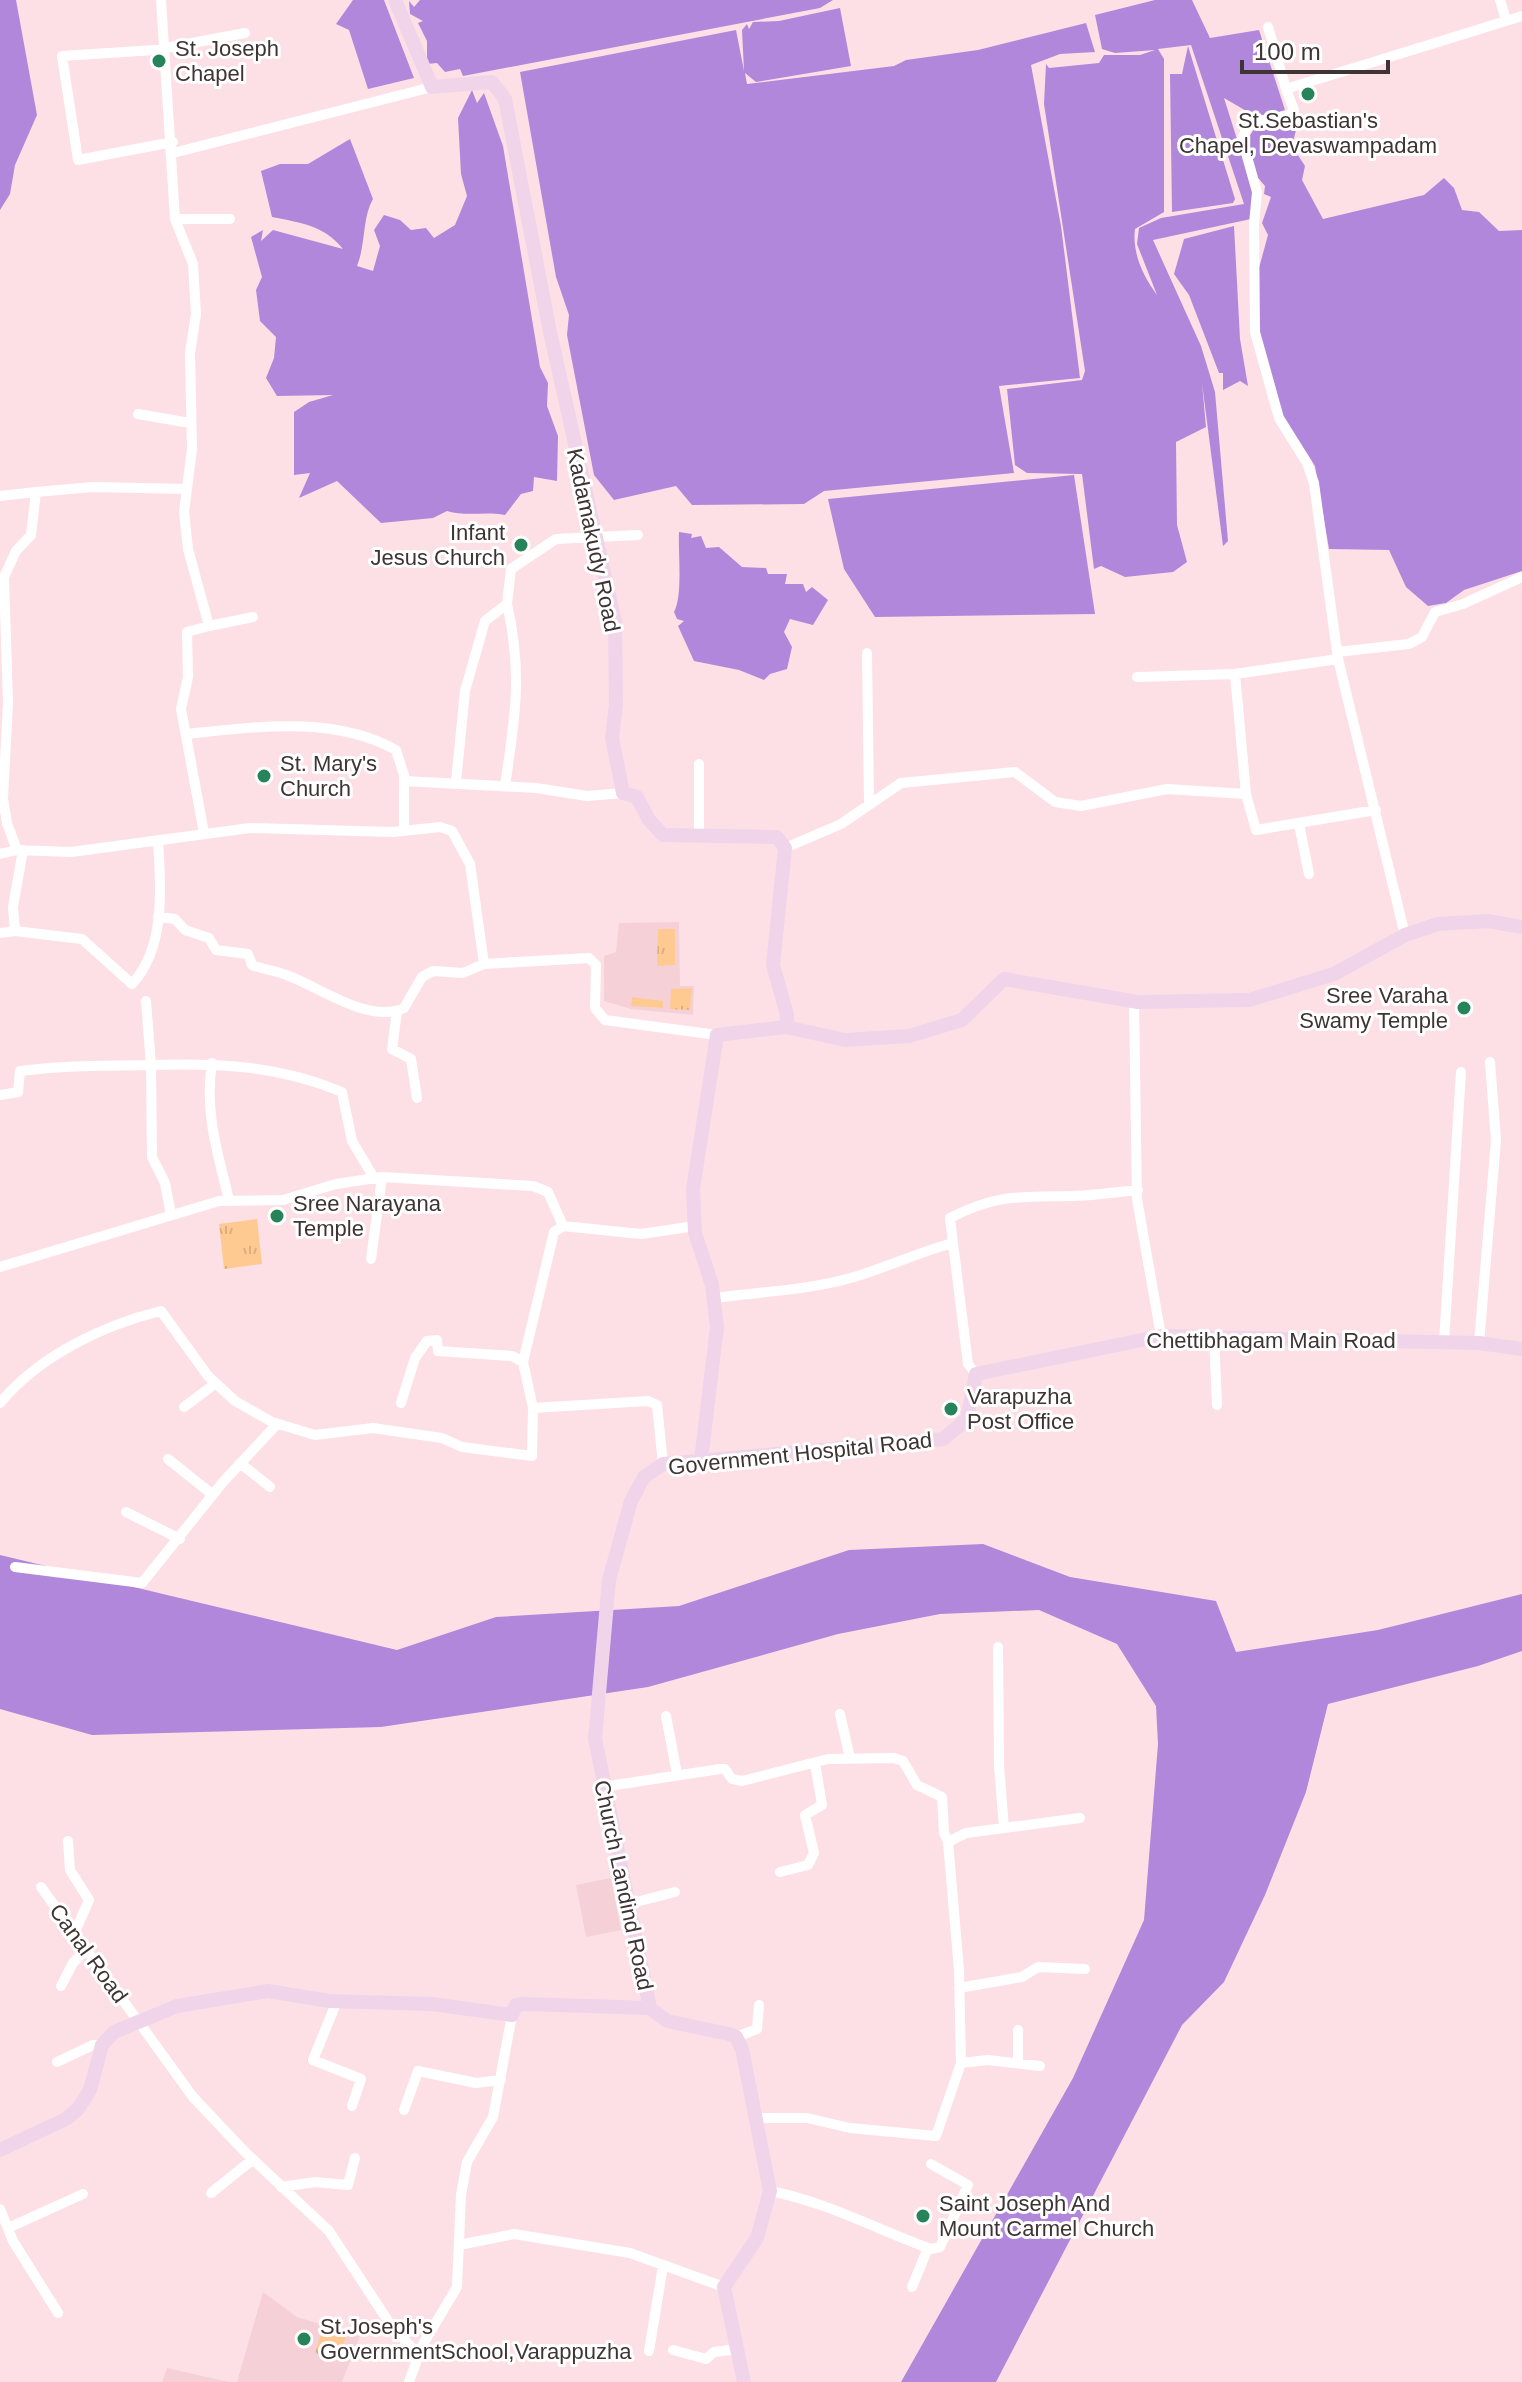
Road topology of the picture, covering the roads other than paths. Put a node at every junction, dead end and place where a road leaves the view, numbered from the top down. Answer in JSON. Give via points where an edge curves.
{"nodes":[{"id":1,"x":161,"y":0,"type":"edge"},
{"id":2,"x":395,"y":0,"type":"edge"},
{"id":3,"x":1500,"y":0,"type":"edge"},
{"id":4,"x":1522,"y":16,"type":"edge"},
{"id":5,"x":1506,"y":20,"type":"junction"},
{"id":6,"x":1268,"y":27,"type":"dead end"},
{"id":7,"x":245,"y":33,"type":"dead end"},
{"id":8,"x":166,"y":48,"type":"junction"},
{"id":9,"x":432,"y":87,"type":"junction"},
{"id":10,"x":1286,"y":89,"type":"junction"},
{"id":11,"x":173,"y":147,"type":"junction"},
{"id":12,"x":175,"y":219,"type":"junction"},
{"id":13,"x":230,"y":219,"type":"dead end"},
{"id":14,"x":138,"y":414,"type":"dead end"},
{"id":15,"x":190,"y":423,"type":"junction"},
{"id":16,"x":187,"y":489,"type":"junction"},
{"id":17,"x":36,"y":492,"type":"junction"},
{"id":18,"x":0,"y":496,"type":"edge"},
{"id":19,"x":638,"y":535,"type":"dead end"},
{"id":20,"x":596,"y":539,"type":"junction"},
{"id":21,"x":1522,"y":577,"type":"edge"},
{"id":22,"x":507,"y":604,"type":"junction"},
{"id":23,"x":253,"y":617,"type":"dead end"},
{"id":24,"x":2,"y":624,"type":"edge"},
{"id":25,"x":209,"y":626,"type":"junction"},
{"id":26,"x":867,"y":653,"type":"dead end"},
{"id":27,"x":1338,"y":655,"type":"junction"},
{"id":28,"x":3,"y":672,"type":"edge"},
{"id":29,"x":1235,"y":674,"type":"junction"},
{"id":30,"x":1137,"y":677,"type":"dead end"},
{"id":31,"x":187,"y":734,"type":"junction"},
{"id":32,"x":699,"y":764,"type":"dead end"},
{"id":33,"x":404,"y":781,"type":"junction"},
{"id":34,"x":456,"y":782,"type":"junction"},
{"id":35,"x":505,"y":786,"type":"junction"},
{"id":36,"x":623,"y":793,"type":"junction"},
{"id":37,"x":1246,"y":794,"type":"junction"},
{"id":38,"x":869,"y":803,"type":"junction"},
{"id":39,"x":1376,"y":810,"type":"junction"},
{"id":40,"x":1299,"y":824,"type":"junction"},
{"id":41,"x":404,"y":831,"type":"junction"},
{"id":42,"x":204,"y":833,"type":"junction"},
{"id":43,"x":699,"y":836,"type":"junction"},
{"id":44,"x":158,"y":840,"type":"junction"},
{"id":45,"x":785,"y":848,"type":"junction"},
{"id":46,"x":20,"y":850,"type":"junction"},
{"id":47,"x":0,"y":854,"type":"edge"},
{"id":48,"x":1309,"y":874,"type":"dead end"},
{"id":49,"x":158,"y":917,"type":"junction"},
{"id":50,"x":1522,"y":927,"type":"edge"},
{"id":51,"x":15,"y":931,"type":"junction"},
{"id":52,"x":0,"y":933,"type":"edge"},
{"id":53,"x":1405,"y":935,"type":"junction"},
{"id":54,"x":484,"y":964,"type":"junction"},
{"id":55,"x":1134,"y":1000,"type":"junction"},
{"id":56,"x":146,"y":1001,"type":"dead end"},
{"id":57,"x":397,"y":1011,"type":"junction"},
{"id":58,"x":786,"y":1027,"type":"junction"},
{"id":59,"x":717,"y":1035,"type":"junction"},
{"id":60,"x":1490,"y":1062,"type":"dead end"},
{"id":61,"x":212,"y":1063,"type":"junction"},
{"id":62,"x":151,"y":1065,"type":"junction"},
{"id":63,"x":1461,"y":1072,"type":"dead end"},
{"id":64,"x":0,"y":1095,"type":"edge"},
{"id":65,"x":417,"y":1098,"type":"dead end"},
{"id":66,"x":378,"y":1178,"type":"junction"},
{"id":67,"x":1138,"y":1190,"type":"junction"},
{"id":68,"x":229,"y":1200,"type":"junction"},
{"id":69,"x":171,"y":1215,"type":"junction"},
{"id":70,"x":563,"y":1226,"type":"junction"},
{"id":71,"x":695,"y":1226,"type":"junction"},
{"id":72,"x":953,"y":1243,"type":"junction"},
{"id":73,"x":371,"y":1259,"type":"dead end"},
{"id":74,"x":0,"y":1267,"type":"edge"},
{"id":75,"x":714,"y":1298,"type":"junction"},
{"id":76,"x":1161,"y":1336,"type":"junction"},
{"id":77,"x":1214,"y":1337,"type":"junction"},
{"id":78,"x":1444,"y":1342,"type":"junction"},
{"id":79,"x":1479,"y":1343,"type":"junction"},
{"id":80,"x":1522,"y":1349,"type":"edge"},
{"id":81,"x":523,"y":1362,"type":"junction"},
{"id":82,"x":976,"y":1374,"type":"junction"},
{"id":83,"x":216,"y":1383,"type":"junction"},
{"id":84,"x":0,"y":1403,"type":"edge"},
{"id":85,"x":401,"y":1403,"type":"dead end"},
{"id":86,"x":1217,"y":1405,"type":"dead end"},
{"id":87,"x":184,"y":1407,"type":"dead end"},
{"id":88,"x":533,"y":1408,"type":"junction"},
{"id":89,"x":277,"y":1424,"type":"junction"},
{"id":90,"x":168,"y":1459,"type":"dead end"},
{"id":91,"x":701,"y":1460,"type":"junction"},
{"id":92,"x":240,"y":1463,"type":"junction"},
{"id":93,"x":663,"y":1464,"type":"junction"},
{"id":94,"x":270,"y":1487,"type":"dead end"},
{"id":95,"x":213,"y":1495,"type":"junction"},
{"id":96,"x":126,"y":1512,"type":"dead end"},
{"id":97,"x":180,"y":1539,"type":"junction"},
{"id":98,"x":15,"y":1567,"type":"dead end"},
{"id":99,"x":998,"y":1647,"type":"dead end"},
{"id":100,"x":840,"y":1714,"type":"dead end"},
{"id":101,"x":666,"y":1716,"type":"dead end"},
{"id":102,"x":595,"y":1739,"type":"joint"},
{"id":103,"x":850,"y":1758,"type":"junction"},
{"id":104,"x":815,"y":1763,"type":"junction"},
{"id":105,"x":677,"y":1774,"type":"junction"},
{"id":106,"x":602,"y":1787,"type":"junction"},
{"id":107,"x":1080,"y":1818,"type":"dead end"},
{"id":108,"x":1004,"y":1828,"type":"junction"},
{"id":109,"x":68,"y":1841,"type":"dead end"},
{"id":110,"x":948,"y":1842,"type":"junction"},
{"id":111,"x":780,"y":1872,"type":"dead end"},
{"id":112,"x":41,"y":1887,"type":"dead end"},
{"id":113,"x":675,"y":1892,"type":"dead end"},
{"id":114,"x":628,"y":1904,"type":"junction"},
{"id":115,"x":74,"y":1934,"type":"junction"},
{"id":116,"x":86,"y":1949,"type":"junction"},
{"id":117,"x":1085,"y":1969,"type":"dead end"},
{"id":118,"x":61,"y":1986,"type":"dead end"},
{"id":119,"x":959,"y":1988,"type":"junction"},
{"id":120,"x":337,"y":2001,"type":"junction"},
{"id":121,"x":759,"y":2005,"type":"dead end"},
{"id":122,"x":650,"y":2008,"type":"junction"},
{"id":123,"x":512,"y":2015,"type":"junction"},
{"id":124,"x":137,"y":2020,"type":"junction"},
{"id":125,"x":1018,"y":2030,"type":"dead end"},
{"id":126,"x":736,"y":2037,"type":"junction"},
{"id":127,"x":102,"y":2045,"type":"junction"},
{"id":128,"x":57,"y":2062,"type":"dead end"},
{"id":129,"x":961,"y":2063,"type":"junction"},
{"id":130,"x":1018,"y":2063,"type":"junction"},
{"id":131,"x":1040,"y":2066,"type":"dead end"},
{"id":132,"x":501,"y":2080,"type":"junction"},
{"id":133,"x":352,"y":2106,"type":"dead end"},
{"id":134,"x":404,"y":2110,"type":"dead end"},
{"id":135,"x":756,"y":2118,"type":"junction"},
{"id":136,"x":0,"y":2150,"type":"edge"},
{"id":137,"x":355,"y":2158,"type":"dead end"},
{"id":138,"x":252,"y":2160,"type":"junction"},
{"id":139,"x":931,"y":2164,"type":"dead end"},
{"id":140,"x":281,"y":2187,"type":"junction"},
{"id":141,"x":770,"y":2191,"type":"junction"},
{"id":142,"x":211,"y":2193,"type":"dead end"},
{"id":143,"x":83,"y":2194,"type":"dead end"},
{"id":144,"x":0,"y":2209,"type":"edge"},
{"id":145,"x":8,"y":2228,"type":"junction"},
{"id":146,"x":459,"y":2245,"type":"junction"},
{"id":147,"x":928,"y":2248,"type":"junction"},
{"id":148,"x":663,"y":2266,"type":"junction"},
{"id":149,"x":724,"y":2287,"type":"junction"},
{"id":150,"x":912,"y":2287,"type":"dead end"},
{"id":151,"x":58,"y":2313,"type":"dead end"},
{"id":152,"x":738,"y":2349,"type":"junction"},
{"id":153,"x":673,"y":2350,"type":"dead end"},
{"id":154,"x":649,"y":2351,"type":"dead end"},
{"id":155,"x":419,"y":2355,"type":"junction"},
{"id":156,"x":409,"y":2382,"type":"edge"},
{"id":157,"x":744,"y":2382,"type":"edge"}],
"edges":[{"from":1,"to":8,"type":"street"},
{"from":2,"to":9,"type":"street"},
{"from":3,"to":5,"type":"street"},
{"from":4,"to":5,"type":"street"},
{"from":5,"to":10,"type":"street"},
{"from":6,"to":10,"type":"street"},
{"from":7,"to":8,"type":"street"},
{"from":8,"to":11,"type":"street"},
{"from":8,"to":11,"type":"street","via":[[62,56],[78,160]]},
{"from":9,"to":11,"type":"street"},
{"from":9,"to":20,"type":"street","name":"Kadamakudy Road","via":[[492,82],[505,99]]},
{"from":10,"to":27,"type":"street","via":[[1294,110],[1249,123],[1242,139],[1257,192],[1255,332],[1279,418],[1314,483]]},
{"from":11,"to":12,"type":"street"},
{"from":12,"to":13,"type":"street"},
{"from":12,"to":15,"type":"street","via":[[193,264]]},
{"from":14,"to":15,"type":"street"},
{"from":15,"to":16,"type":"street"},
{"from":16,"to":17,"type":"street"},
{"from":16,"to":25,"type":"street","via":[[188,549]]},
{"from":17,"to":18,"type":"street"},
{"from":17,"to":24,"type":"street","via":[[31,535],[4,577]]},
{"from":19,"to":20,"type":"street"},
{"from":20,"to":22,"type":"street","via":[[556,539],[511,569]]},
{"from":20,"to":36,"type":"street","name":"Kadamakudy Road","via":[[615,622],[612,738]]},
{"from":21,"to":27,"type":"street","via":[[1435,612],[1422,637],[1409,644]]},
{"from":22,"to":34,"type":"street","via":[[485,621],[465,691]]},
{"from":22,"to":35,"type":"street","via":[[518,685]]},
{"from":23,"to":25,"type":"street"},
{"from":24,"to":28,"type":"street"},
{"from":25,"to":31,"type":"street","via":[[187,632],[188,677],[181,709]]},
{"from":26,"to":38,"type":"street"},
{"from":27,"to":29,"type":"street"},
{"from":27,"to":39,"type":"street"},
{"from":28,"to":46,"type":"street","via":[[8,703],[3,799]]},
{"from":29,"to":30,"type":"street"},
{"from":29,"to":37,"type":"street"},
{"from":31,"to":33,"type":"street","via":[[288,725],[376,739],[396,750]]},
{"from":31,"to":42,"type":"street"},
{"from":32,"to":43,"type":"street"},
{"from":33,"to":34,"type":"street"},
{"from":33,"to":41,"type":"street"},
{"from":34,"to":35,"type":"street"},
{"from":35,"to":36,"type":"street","via":[[587,796]]},
{"from":36,"to":43,"type":"street","via":[[637,797],[663,835]]},
{"from":37,"to":38,"type":"street","via":[[1167,789],[1081,806],[1055,802],[1015,772],[901,783]]},
{"from":37,"to":40,"type":"street","via":[[1256,830]]},
{"from":38,"to":45,"type":"street","via":[[841,824]]},
{"from":39,"to":40,"type":"street"},
{"from":39,"to":53,"type":"street"},
{"from":40,"to":48,"type":"street"},
{"from":41,"to":42,"type":"street","via":[[250,828]]},
{"from":41,"to":54,"type":"street","via":[[440,827],[452,831],[460,843],[470,864]]},
{"from":42,"to":44,"type":"street"},
{"from":43,"to":45,"type":"street","via":[[777,837]]},
{"from":44,"to":46,"type":"street","via":[[71,852]]},
{"from":44,"to":49,"type":"street"},
{"from":45,"to":58,"type":"street","via":[[773,965]]},
{"from":46,"to":47,"type":"street"},
{"from":46,"to":51,"type":"street"},
{"from":49,"to":51,"type":"street","via":[[144,971],[132,984],[82,939]]},
{"from":49,"to":57,"type":"street","via":[[175,919],[185,930],[209,938],[216,950],[248,954],[252,965],[357,1005]]},
{"from":50,"to":53,"type":"street","via":[[1488,921],[1450,923]]},
{"from":51,"to":52,"type":"street"},
{"from":53,"to":55,"type":"street","via":[[1334,974],[1249,1000]]},
{"from":54,"to":57,"type":"street","via":[[463,973],[433,971],[422,977],[413,997]]},
{"from":54,"to":59,"type":"street","via":[[589,958],[596,965],[595,1008],[605,1020]]},
{"from":55,"to":58,"type":"street","via":[[1004,979],[962,1020],[932,1032],[845,1040]]},
{"from":55,"to":67,"type":"street"},
{"from":56,"to":62,"type":"street"},
{"from":57,"to":65,"type":"street","via":[[392,1049],[411,1059]]},
{"from":58,"to":59,"type":"street"},
{"from":59,"to":71,"type":"street","via":[[693,1189]]},
{"from":60,"to":79,"type":"street","via":[[1496,1140]]},
{"from":61,"to":62,"type":"street"},
{"from":61,"to":66,"type":"street","via":[[284,1071],[342,1092],[352,1141]]},
{"from":61,"to":68,"type":"street","via":[[213,1143]]},
{"from":62,"to":64,"type":"street","via":[[20,1071],[18,1092]]},
{"from":62,"to":69,"type":"street","via":[[152,1157],[165,1183]]},
{"from":63,"to":78,"type":"street"},
{"from":66,"to":68,"type":"street","via":[[283,1200]]},
{"from":66,"to":70,"type":"street","via":[[533,1186],[548,1192]]},
{"from":66,"to":73,"type":"street"},
{"from":67,"to":72,"type":"street","via":[[981,1202],[950,1218]]},
{"from":67,"to":76,"type":"street"},
{"from":68,"to":69,"type":"street"},
{"from":69,"to":74,"type":"street"},
{"from":70,"to":71,"type":"street","via":[[641,1234]]},
{"from":70,"to":81,"type":"street","via":[[554,1232]]},
{"from":71,"to":75,"type":"street"},
{"from":72,"to":75,"type":"street","via":[[854,1277]]},
{"from":72,"to":82,"type":"street","via":[[968,1364]]},
{"from":75,"to":91,"type":"street","via":[[717,1327]]},
{"from":76,"to":77,"type":"street","name":"Chettibhagam Main Road"},
{"from":76,"to":82,"type":"street","name":"Chettibhagam Main Road"},
{"from":77,"to":78,"type":"street","name":"Chettibhagam Main Road"},
{"from":77,"to":86,"type":"street"},
{"from":78,"to":79,"type":"street","name":"Chettibhagam Main Road"},
{"from":79,"to":80,"type":"street","name":"Chettibhagam Main Road"},
{"from":81,"to":85,"type":"street","via":[[512,1356],[438,1351],[437,1340],[427,1341],[415,1358]]},
{"from":81,"to":88,"type":"street"},
{"from":82,"to":91,"type":"street","name":"Government Hospital Road","via":[[967,1419],[943,1439]]},
{"from":83,"to":84,"type":"street","via":[[161,1311],[53,1355]]},
{"from":83,"to":87,"type":"street"},
{"from":83,"to":89,"type":"street","via":[[235,1401]]},
{"from":88,"to":89,"type":"street","via":[[532,1456],[373,1428],[315,1435]]},
{"from":88,"to":93,"type":"street","via":[[648,1401],[657,1405]]},
{"from":89,"to":92,"type":"street"},
{"from":90,"to":95,"type":"street"},
{"from":91,"to":93,"type":"street","name":"Government Hospital Road"},
{"from":92,"to":94,"type":"street"},
{"from":92,"to":95,"type":"street"},
{"from":93,"to":102,"type":"street","name":"Government Hospital Road","via":[[644,1477],[631,1501],[609,1580]]},
{"from":95,"to":97,"type":"street"},
{"from":96,"to":97,"type":"street"},
{"from":97,"to":98,"type":"street","via":[[142,1583]]},
{"from":99,"to":108,"type":"street"},
{"from":100,"to":103,"type":"street"},
{"from":101,"to":105,"type":"street"},
{"from":102,"to":106,"type":"street","name":"Church Landind Road"},
{"from":103,"to":104,"type":"street"},
{"from":103,"to":110,"type":"street","via":[[903,1761],[917,1785],[942,1797]]},
{"from":104,"to":105,"type":"street","via":[[742,1781],[732,1779],[725,1769]]},
{"from":104,"to":111,"type":"street","via":[[822,1805],[805,1815],[814,1853],[808,1865]]},
{"from":105,"to":106,"type":"street"},
{"from":106,"to":114,"type":"street","name":"Church Landind Road"},
{"from":107,"to":108,"type":"street"},
{"from":108,"to":110,"type":"street","via":[[966,1833]]},
{"from":109,"to":115,"type":"street","via":[[70,1870],[89,1900]]},
{"from":110,"to":119,"type":"street"},
{"from":112,"to":115,"type":"street","name":"Canal Road"},
{"from":113,"to":114,"type":"street"},
{"from":114,"to":122,"type":"street","name":"Church Landind Road"},
{"from":115,"to":116,"type":"street","name":"Canal Road"},
{"from":116,"to":118,"type":"street"},
{"from":116,"to":124,"type":"street","name":"Canal Road"},
{"from":117,"to":119,"type":"street","via":[[1038,1967],[1022,1977]]},
{"from":119,"to":129,"type":"street"},
{"from":120,"to":123,"type":"street","via":[[432,2004]]},
{"from":120,"to":124,"type":"street","via":[[255,1991],[177,2006]]},
{"from":120,"to":133,"type":"street","via":[[313,2060],[361,2079]]},
{"from":121,"to":126,"type":"street","via":[[757,2029]]},
{"from":122,"to":123,"type":"street","via":[[524,2004],[516,2005]]},
{"from":122,"to":126,"type":"street","name":"Church Landind Road","via":[[667,2021]]},
{"from":123,"to":132,"type":"street"},
{"from":124,"to":127,"type":"street"},
{"from":124,"to":138,"type":"street","name":"Canal Road","via":[[193,2097]]},
{"from":125,"to":130,"type":"street"},
{"from":126,"to":135,"type":"street"},
{"from":127,"to":128,"type":"street"},
{"from":127,"to":136,"type":"street","via":[[90,2090],[78,2109]]},
{"from":129,"to":130,"type":"street"},
{"from":129,"to":135,"type":"street","via":[[936,2136],[807,2118]]},
{"from":130,"to":131,"type":"street"},
{"from":132,"to":134,"type":"street","via":[[476,2083],[418,2071]]},
{"from":132,"to":146,"type":"street","via":[[493,2117],[467,2162]]},
{"from":135,"to":141,"type":"street"},
{"from":137,"to":140,"type":"street","via":[[348,2185]]},
{"from":138,"to":140,"type":"street","name":"Canal Road"},
{"from":138,"to":142,"type":"street"},
{"from":139,"to":147,"type":"street","via":[[968,2185],[940,2247]]},
{"from":140,"to":155,"type":"street","name":"Canal Road","via":[[329,2231],[392,2327]]},
{"from":141,"to":147,"type":"street","via":[[827,2207]]},
{"from":141,"to":149,"type":"street","via":[[757,2238]]},
{"from":143,"to":145,"type":"street"},
{"from":144,"to":145,"type":"street"},
{"from":145,"to":151,"type":"street"},
{"from":146,"to":148,"type":"street","via":[[514,2234],[630,2253]]},
{"from":146,"to":155,"type":"street","via":[[457,2287]]},
{"from":147,"to":150,"type":"street"},
{"from":148,"to":149,"type":"street"},
{"from":148,"to":154,"type":"street"},
{"from":149,"to":152,"type":"street"},
{"from":152,"to":153,"type":"street","via":[[714,2352],[706,2359]]},
{"from":152,"to":157,"type":"street"},
{"from":155,"to":156,"type":"street"}]}
